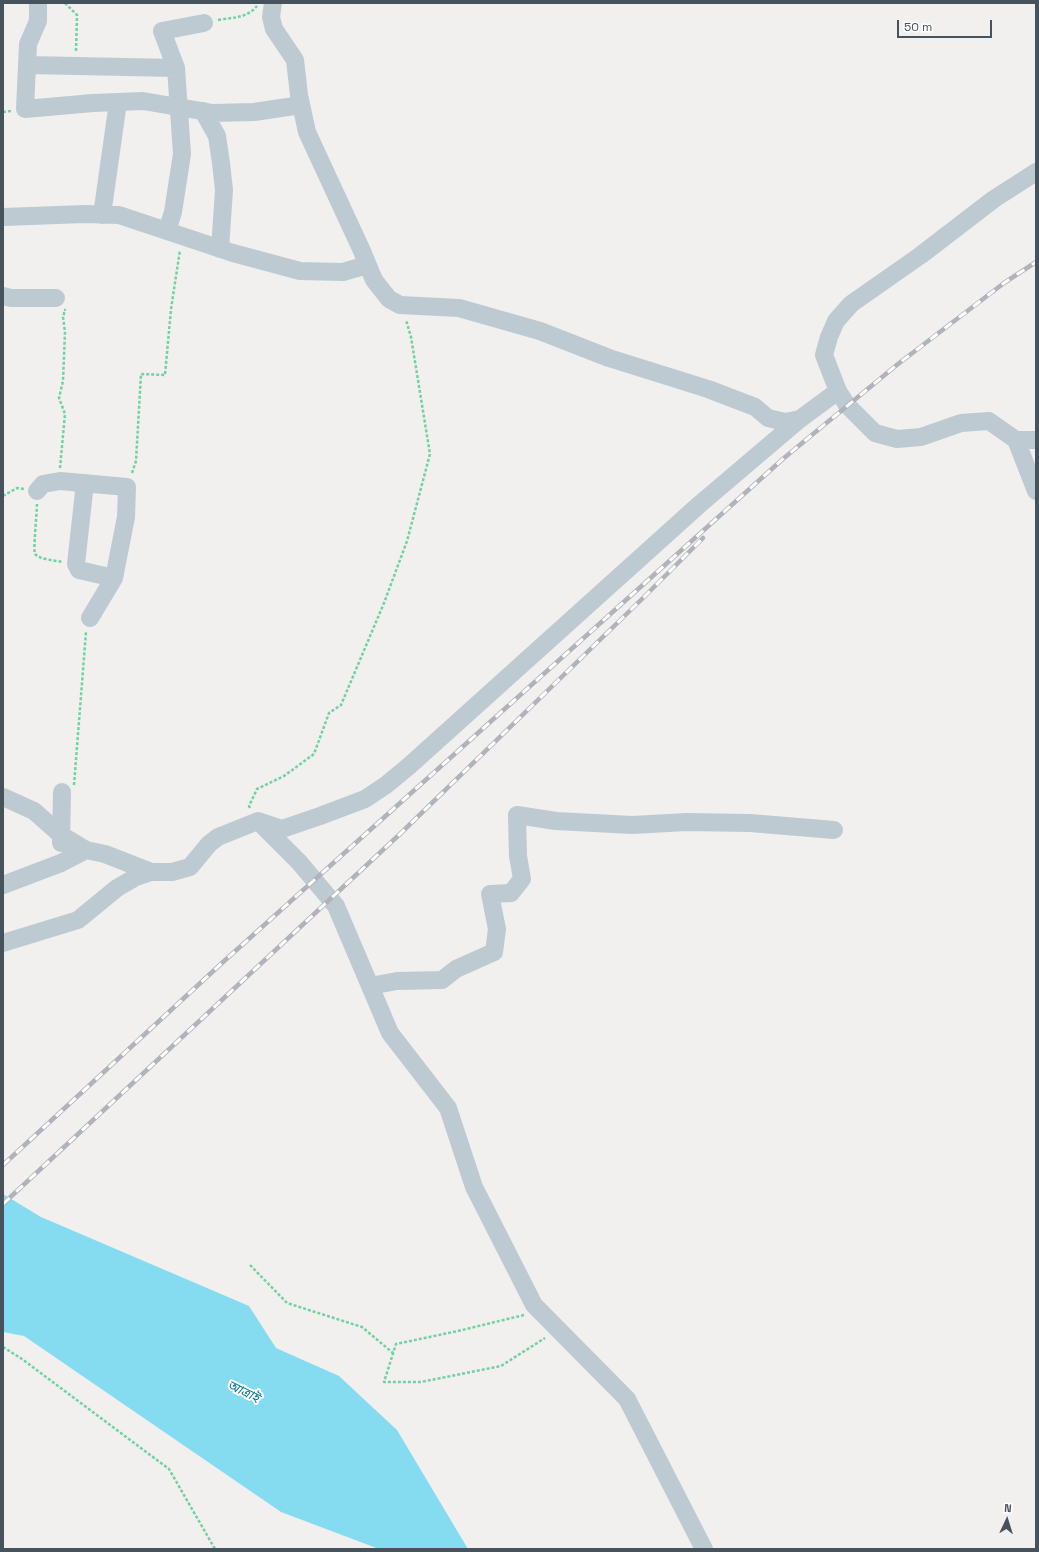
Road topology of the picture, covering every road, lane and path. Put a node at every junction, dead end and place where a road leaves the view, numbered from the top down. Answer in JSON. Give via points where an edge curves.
{"nodes":[{"id":1,"x":38,"y":3,"type":"edge"},
{"id":2,"x":65,"y":3,"type":"edge"},
{"id":3,"x":260,"y":3,"type":"edge"},
{"id":4,"x":273,"y":3,"type":"edge"},
{"id":5,"x":204,"y":23,"type":"joint"},
{"id":6,"x":27,"y":65,"type":"junction"},
{"id":7,"x":75,"y":66,"type":"junction"},
{"id":8,"x":176,"y":68,"type":"junction"},
{"id":9,"x":118,"y":102,"type":"junction"},
{"id":10,"x":301,"y":105,"type":"junction"},
{"id":11,"x":179,"y":108,"type":"junction"},
{"id":12,"x":203,"y":111,"type":"junction"},
{"id":13,"x":1036,"y":172,"type":"edge"},
{"id":14,"x":102,"y":215,"type":"junction"},
{"id":15,"x":3,"y":218,"type":"edge"},
{"id":16,"x":175,"y":234,"type":"junction"},
{"id":17,"x":220,"y":249,"type":"junction"},
{"id":18,"x":367,"y":265,"type":"junction"},
{"id":19,"x":3,"y":296,"type":"edge"},
{"id":20,"x":57,"y":303,"type":"joint"},
{"id":21,"x":400,"y":305,"type":"junction"},
{"id":22,"x":838,"y":391,"type":"junction"},
{"id":23,"x":800,"y":419,"type":"junction"},
{"id":24,"x":1016,"y":440,"type":"junction"},
{"id":25,"x":1036,"y":440,"type":"edge"},
{"id":26,"x":60,"y":481,"type":"junction"},
{"id":27,"x":85,"y":483,"type":"junction"},
{"id":28,"x":127,"y":487,"type":"junction"},
{"id":29,"x":37,"y":491,"type":"junction"},
{"id":30,"x":1036,"y":491,"type":"edge"},
{"id":31,"x":3,"y":496,"type":"edge"},
{"id":32,"x":76,"y":564,"type":"junction"},
{"id":33,"x":114,"y":578,"type":"junction"},
{"id":34,"x":90,"y":618,"type":"joint"},
{"id":35,"x":62,"y":792,"type":"joint"},
{"id":36,"x":3,"y":797,"type":"edge"},
{"id":37,"x":258,"y":821,"type":"junction"},
{"id":38,"x":834,"y":830,"type":"dead end"},
{"id":39,"x":61,"y":835,"type":"junction"},
{"id":40,"x":86,"y":850,"type":"junction"},
{"id":41,"x":60,"y":863,"type":"junction"},
{"id":42,"x":151,"y":872,"type":"junction"},
{"id":43,"x":5,"y":879,"type":"edge"},
{"id":44,"x":3,"y":943,"type":"edge"},
{"id":45,"x":370,"y":986,"type":"junction"},
{"id":46,"x":250,"y":1265,"type":"dead end"},
{"id":47,"x":540,"y":1311,"type":"junction"},
{"id":48,"x":558,"y":1330,"type":"junction"},
{"id":49,"x":3,"y":1347,"type":"edge"},
{"id":50,"x":393,"y":1353,"type":"junction"},
{"id":51,"x":215,"y":1549,"type":"edge"},
{"id":52,"x":704,"y":1549,"type":"edge"}],
"edges":[{"from":1,"to":6,"type":"street","via":[[38,22],[28,44]]},
{"from":2,"to":7,"type":"path","via":[[77,15]]},
{"from":3,"to":5,"type":"path","via":[[250,13],[239,18]]},
{"from":4,"to":10,"type":"street","via":[[271,17],[274,29],[295,60]]},
{"from":5,"to":8,"type":"street","via":[[162,31]]},
{"from":6,"to":7,"type":"street"},
{"from":6,"to":9,"type":"street","via":[[25,110]]},
{"from":7,"to":8,"type":"street"},
{"from":8,"to":11,"type":"street"},
{"from":9,"to":11,"type":"street","via":[[143,101]]},
{"from":9,"to":14,"type":"street"},
{"from":10,"to":12,"type":"street","via":[[254,112]]},
{"from":10,"to":18,"type":"street","via":[[307,132]]},
{"from":11,"to":12,"type":"street"},
{"from":11,"to":16,"type":"street","via":[[182,154],[173,212]]},
{"from":12,"to":17,"type":"street","via":[[217,136],[221,163],[224,190]]},
{"from":13,"to":22,"type":"street","via":[[994,199],[851,304],[836,321],[824,355]]},
{"from":14,"to":15,"type":"street"},
{"from":14,"to":16,"type":"street","via":[[118,215]]},
{"from":16,"to":17,"type":"street"},
{"from":16,"to":28,"type":"path","via":[[165,375],[141,374],[136,461]]},
{"from":17,"to":18,"type":"street","via":[[300,271],[343,272]]},
{"from":18,"to":21,"type":"street","via":[[380,290]]},
{"from":19,"to":20,"type":"street"},
{"from":20,"to":26,"type":"path","via":[[65,310],[63,381],[59,398],[64,414]]},
{"from":21,"to":23,"type":"street","via":[[459,308],[540,331],[609,358],[708,389],[755,407],[768,418],[785,422]]},
{"from":21,"to":37,"type":"path","via":[[411,337],[430,454],[407,541],[341,705],[329,712],[314,754],[284,776],[257,789],[249,806]]},
{"from":22,"to":23,"type":"street"},
{"from":22,"to":24,"type":"street","via":[[847,405],[876,433],[896,439],[921,437],[961,423],[989,421]]},
{"from":23,"to":37,"type":"street","via":[[700,504],[386,784],[365,799],[282,829]]},
{"from":24,"to":25,"type":"street"},
{"from":24,"to":30,"type":"street"},
{"from":26,"to":27,"type":"street"},
{"from":26,"to":29,"type":"street","via":[[43,484]]},
{"from":27,"to":28,"type":"street"},
{"from":27,"to":32,"type":"street"},
{"from":28,"to":33,"type":"street","via":[[126,517]]},
{"from":29,"to":31,"type":"path","via":[[17,488]]},
{"from":29,"to":32,"type":"path","via":[[34,554],[39,558]]},
{"from":32,"to":33,"type":"street","via":[[79,570]]},
{"from":33,"to":34,"type":"street"},
{"from":34,"to":35,"type":"path","via":[[86,629],[74,786]]},
{"from":35,"to":39,"type":"street"},
{"from":36,"to":39,"type":"street","via":[[34,811]]},
{"from":37,"to":42,"type":"street","via":[[218,837],[190,867],[172,872]]},
{"from":37,"to":45,"type":"street","via":[[299,862],[336,906]]},
{"from":38,"to":45,"type":"street","via":[[750,823],[687,822],[632,825],[556,821],[517,815],[518,856],[522,879],[511,893],[490,894],[498,929],[494,952],[456,969],[442,980],[397,981]]},
{"from":39,"to":40,"type":"street"},
{"from":39,"to":41,"type":"street"},
{"from":40,"to":41,"type":"street"},
{"from":40,"to":42,"type":"street","via":[[105,854]]},
{"from":41,"to":43,"type":"street"},
{"from":42,"to":44,"type":"street","via":[[117,888],[78,920]]},
{"from":45,"to":47,"type":"street","via":[[390,1033],[448,1108],[474,1187],[534,1305]]},
{"from":46,"to":50,"type":"path","via":[[288,1303],[362,1327]]},
{"from":47,"to":48,"type":"street"},
{"from":47,"to":50,"type":"path","via":[[396,1344]]},
{"from":48,"to":50,"type":"path","via":[[501,1366],[421,1382],[384,1382]]},
{"from":48,"to":52,"type":"street","via":[[626,1399]]},
{"from":49,"to":51,"type":"path","via":[[169,1469]]}]}
